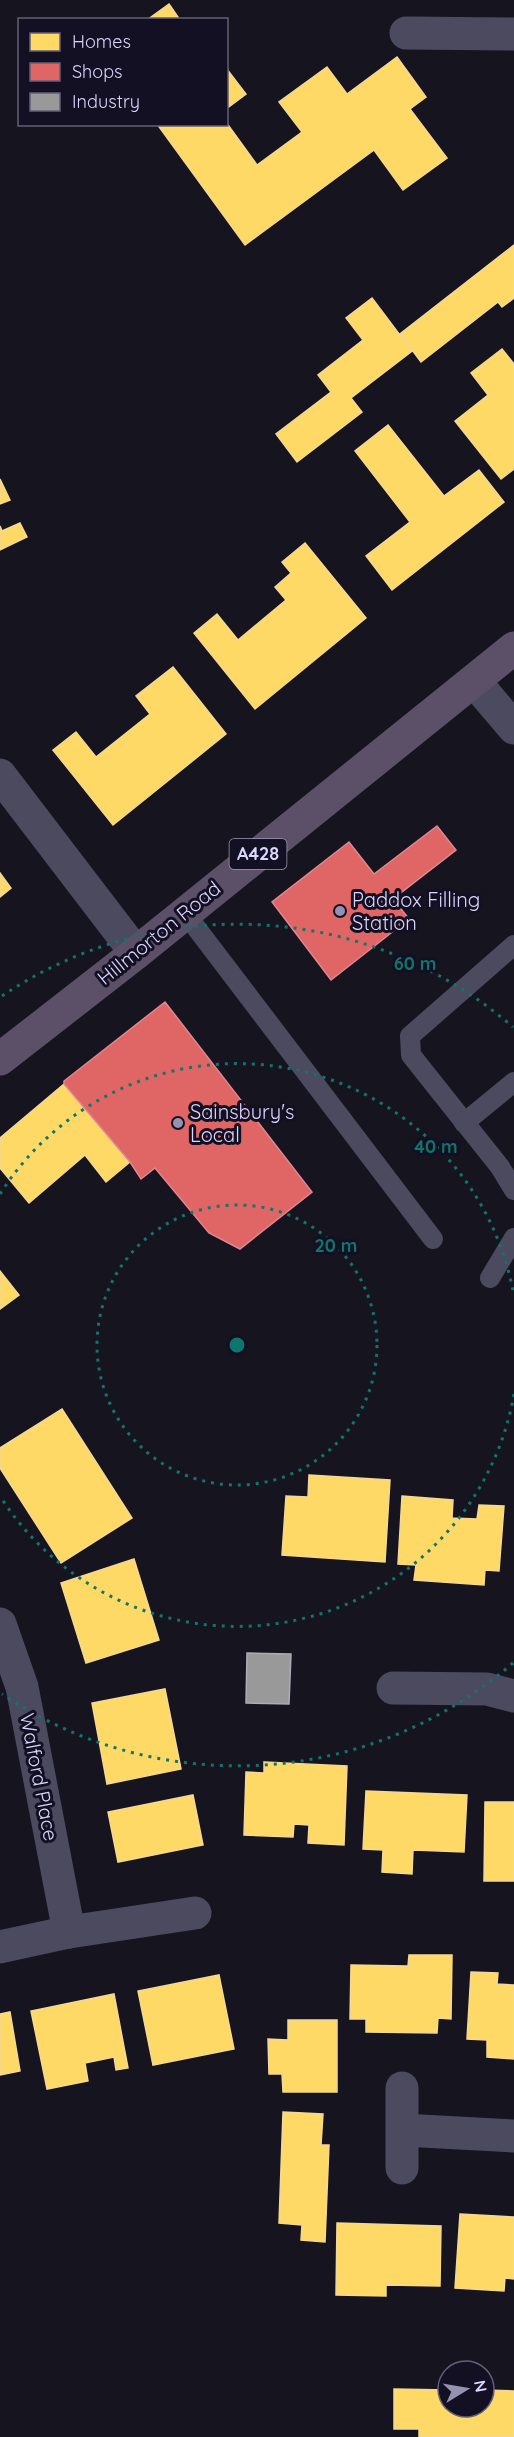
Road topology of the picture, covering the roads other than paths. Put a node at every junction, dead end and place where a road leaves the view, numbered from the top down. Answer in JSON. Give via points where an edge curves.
{"nodes":[{"id":1,"x":406,"y":33,"type":"dead end"},
{"id":2,"x":514,"y":34,"type":"edge"},
{"id":3,"x":514,"y":648,"type":"edge"},
{"id":4,"x":474,"y":681,"type":"junction"},
{"id":5,"x":514,"y":728,"type":"edge"},
{"id":6,"x":0,"y":775,"type":"edge"},
{"id":7,"x":185,"y":913,"type":"junction"},
{"id":8,"x":514,"y":945,"type":"edge"},
{"id":9,"x":136,"y":953,"type":"junction"},
{"id":10,"x":0,"y":1059,"type":"edge"},
{"id":11,"x":514,"y":1082,"type":"edge"},
{"id":12,"x":464,"y":1123,"type":"junction"},
{"id":13,"x":514,"y":1190,"type":"edge"},
{"id":14,"x":514,"y":1238,"type":"edge"},
{"id":15,"x":433,"y":1239,"type":"dead end"},
{"id":16,"x":490,"y":1278,"type":"dead end"},
{"id":17,"x":0,"y":1624,"type":"edge"},
{"id":18,"x":393,"y":1688,"type":"dead end"},
{"id":19,"x":514,"y":1696,"type":"edge"},
{"id":20,"x":195,"y":1913,"type":"dead end"},
{"id":21,"x":69,"y":1932,"type":"junction"},
{"id":22,"x":0,"y":1947,"type":"edge"},
{"id":23,"x":402,"y":2088,"type":"dead end"},
{"id":24,"x":403,"y":2130,"type":"junction"},
{"id":25,"x":514,"y":2136,"type":"edge"},
{"id":26,"x":402,"y":2168,"type":"dead end"}],
"edges":[{"from":1,"to":2,"type":"street"},
{"from":3,"to":4,"type":"highway","name":"Hillmorton Road","number":"A428"},
{"from":4,"to":5,"type":"street"},
{"from":4,"to":7,"type":"highway","name":"Hillmorton Road","number":"A428"},
{"from":6,"to":9,"type":"street"},
{"from":7,"to":9,"type":"highway","name":"Hillmorton Road","number":"A428"},
{"from":7,"to":15,"type":"lane"},
{"from":8,"to":12,"type":"lane","via":[[410,1036],[411,1055]]},
{"from":9,"to":10,"type":"highway","name":"Hillmorton Road","number":"A428"},
{"from":11,"to":12,"type":"lane"},
{"from":12,"to":13,"type":"lane"},
{"from":14,"to":16,"type":"lane"},
{"from":17,"to":21,"type":"street","name":"Walford Place","via":[[22,1687]]},
{"from":18,"to":19,"type":"street","via":[[487,1689]]},
{"from":20,"to":21,"type":"street"},
{"from":21,"to":22,"type":"street"},
{"from":23,"to":24,"type":"street"},
{"from":24,"to":25,"type":"street"},
{"from":24,"to":26,"type":"street"}]}
